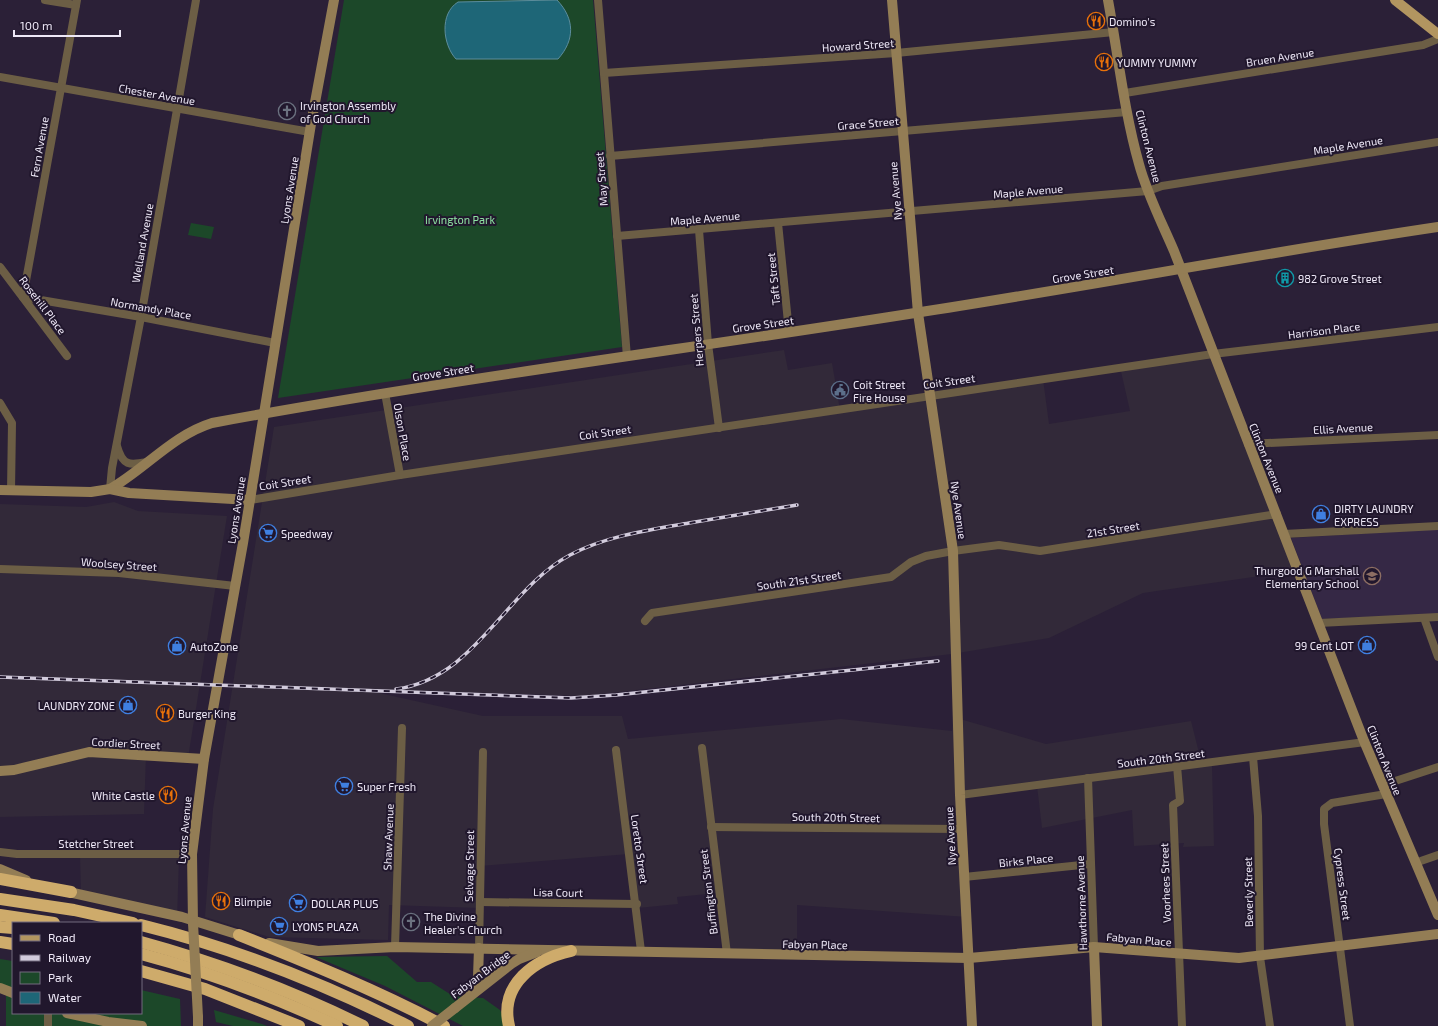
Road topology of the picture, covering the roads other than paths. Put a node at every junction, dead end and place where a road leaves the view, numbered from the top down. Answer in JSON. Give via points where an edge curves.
{"nodes":[{"id":1,"x":45,"y":0,"type":"edge"},
{"id":2,"x":196,"y":0,"type":"edge"},
{"id":3,"x":334,"y":0,"type":"edge"},
{"id":4,"x":598,"y":0,"type":"edge"},
{"id":5,"x":892,"y":0,"type":"edge"},
{"id":6,"x":1108,"y":0,"type":"edge"},
{"id":7,"x":1395,"y":0,"type":"edge"},
{"id":8,"x":76,"y":3,"type":"edge"},
{"id":9,"x":1114,"y":32,"type":"junction"},
{"id":10,"x":1438,"y":34,"type":"edge"},
{"id":11,"x":1438,"y":39,"type":"edge"},
{"id":12,"x":896,"y":53,"type":"junction"},
{"id":13,"x":604,"y":73,"type":"junction"},
{"id":14,"x":0,"y":80,"type":"edge"},
{"id":15,"x":61,"y":88,"type":"junction"},
{"id":16,"x":1125,"y":94,"type":"junction"},
{"id":17,"x":176,"y":109,"type":"junction"},
{"id":18,"x":1127,"y":112,"type":"junction"},
{"id":19,"x":310,"y":132,"type":"junction"},
{"id":20,"x":903,"y":132,"type":"junction"},
{"id":21,"x":1438,"y":142,"type":"edge"},
{"id":22,"x":610,"y":156,"type":"junction"},
{"id":23,"x":1148,"y":191,"type":"junction"},
{"id":24,"x":909,"y":212,"type":"junction"},
{"id":25,"x":778,"y":223,"type":"junction"},
{"id":26,"x":1438,"y":227,"type":"edge"},
{"id":27,"x":699,"y":230,"type":"junction"},
{"id":28,"x":617,"y":236,"type":"junction"},
{"id":29,"x":0,"y":267,"type":"edge"},
{"id":30,"x":1181,"y":270,"type":"junction"},
{"id":31,"x":23,"y":298,"type":"junction"},
{"id":32,"x":918,"y":313,"type":"junction"},
{"id":33,"x":141,"y":317,"type":"junction"},
{"id":34,"x":1438,"y":328,"type":"edge"},
{"id":35,"x":789,"y":332,"type":"junction"},
{"id":36,"x":274,"y":344,"type":"junction"},
{"id":37,"x":708,"y":344,"type":"junction"},
{"id":38,"x":1213,"y":354,"type":"junction"},
{"id":39,"x":67,"y":356,"type":"dead end"},
{"id":40,"x":627,"y":357,"type":"junction"},
{"id":41,"x":385,"y":393,"type":"junction"},
{"id":42,"x":930,"y":396,"type":"junction"},
{"id":43,"x":0,"y":403,"type":"edge"},
{"id":44,"x":262,"y":414,"type":"junction"},
{"id":45,"x":719,"y":428,"type":"junction"},
{"id":46,"x":1438,"y":435,"type":"edge"},
{"id":47,"x":116,"y":444,"type":"junction"},
{"id":48,"x":1248,"y":444,"type":"junction"},
{"id":49,"x":151,"y":461,"type":"junction"},
{"id":50,"x":400,"y":475,"type":"junction"},
{"id":51,"x":110,"y":489,"type":"junction"},
{"id":52,"x":0,"y":490,"type":"edge"},
{"id":53,"x":11,"y":491,"type":"junction"},
{"id":54,"x":250,"y":500,"type":"junction"},
{"id":55,"x":1277,"y":514,"type":"junction"},
{"id":56,"x":1438,"y":526,"type":"edge"},
{"id":57,"x":1284,"y":534,"type":"junction"},
{"id":58,"x":953,"y":551,"type":"junction"},
{"id":59,"x":0,"y":569,"type":"edge"},
{"id":60,"x":235,"y":586,"type":"junction"},
{"id":61,"x":1438,"y":617,"type":"edge"},
{"id":62,"x":1424,"y":618,"type":"junction"},
{"id":63,"x":645,"y":621,"type":"dead end"},
{"id":64,"x":1319,"y":623,"type":"junction"},
{"id":65,"x":1438,"y":656,"type":"edge"},
{"id":66,"x":402,"y":728,"type":"dead end"},
{"id":67,"x":1365,"y":742,"type":"junction"},
{"id":68,"x":702,"y":748,"type":"dead end"},
{"id":69,"x":616,"y":750,"type":"dead end"},
{"id":70,"x":483,"y":752,"type":"dead end"},
{"id":71,"x":1253,"y":757,"type":"junction"},
{"id":72,"x":204,"y":759,"type":"junction"},
{"id":73,"x":1177,"y":766,"type":"junction"},
{"id":74,"x":1438,"y":767,"type":"edge"},
{"id":75,"x":0,"y":771,"type":"edge"},
{"id":76,"x":1088,"y":778,"type":"junction"},
{"id":77,"x":1385,"y":790,"type":"junction"},
{"id":78,"x":960,"y":795,"type":"junction"},
{"id":79,"x":711,"y":827,"type":"junction"},
{"id":80,"x":961,"y":830,"type":"junction"},
{"id":81,"x":0,"y":852,"type":"edge"},
{"id":82,"x":192,"y":854,"type":"junction"},
{"id":83,"x":1438,"y":855,"type":"edge"},
{"id":84,"x":1415,"y":863,"type":"junction"},
{"id":85,"x":1091,"y":864,"type":"junction"},
{"id":86,"x":0,"y":869,"type":"edge"},
{"id":87,"x":964,"y":877,"type":"junction"},
{"id":88,"x":0,"y":879,"type":"edge"},
{"id":89,"x":71,"y":892,"type":"junction"},
{"id":90,"x":0,"y":899,"type":"edge"},
{"id":91,"x":480,"y":902,"type":"junction"},
{"id":92,"x":637,"y":904,"type":"junction"},
{"id":93,"x":0,"y":915,"type":"edge"},
{"id":94,"x":1438,"y":915,"type":"edge"},
{"id":95,"x":47,"y":922,"type":"edge"},
{"id":96,"x":128,"y":922,"type":"edge"},
{"id":97,"x":193,"y":922,"type":"junction"},
{"id":98,"x":142,"y":925,"type":"edge"},
{"id":99,"x":0,"y":927,"type":"edge"},
{"id":100,"x":12,"y":928,"type":"edge"},
{"id":101,"x":1438,"y":934,"type":"edge"},
{"id":102,"x":239,"y":935,"type":"junction"},
{"id":103,"x":0,"y":942,"type":"edge"},
{"id":104,"x":142,"y":942,"type":"edge"},
{"id":105,"x":12,"y":944,"type":"edge"},
{"id":106,"x":1339,"y":946,"type":"junction"},
{"id":107,"x":395,"y":947,"type":"junction"},
{"id":108,"x":1094,"y":947,"type":"junction"},
{"id":109,"x":479,"y":948,"type":"junction"},
{"id":110,"x":547,"y":950,"type":"junction"},
{"id":111,"x":571,"y":951,"type":"junction"},
{"id":112,"x":641,"y":951,"type":"junction"},
{"id":113,"x":142,"y":954,"type":"edge"},
{"id":114,"x":727,"y":954,"type":"junction"},
{"id":115,"x":1179,"y":955,"type":"junction"},
{"id":116,"x":1260,"y":956,"type":"junction"},
{"id":117,"x":969,"y":958,"type":"junction"},
{"id":118,"x":273,"y":966,"type":"junction"},
{"id":119,"x":142,"y":970,"type":"edge"},
{"id":120,"x":0,"y":988,"type":"edge"},
{"id":121,"x":12,"y":993,"type":"edge"},
{"id":122,"x":465,"y":1000,"type":"junction"},
{"id":123,"x":48,"y":1014,"type":"edge"},
{"id":124,"x":72,"y":1014,"type":"edge"},
{"id":125,"x":198,"y":1021,"type":"edge"},
{"id":126,"x":48,"y":1026,"type":"edge"},
{"id":127,"x":142,"y":1026,"type":"edge"},
{"id":128,"x":299,"y":1026,"type":"edge"},
{"id":129,"x":337,"y":1026,"type":"edge"},
{"id":130,"x":364,"y":1026,"type":"edge"},
{"id":131,"x":390,"y":1026,"type":"edge"},
{"id":132,"x":408,"y":1026,"type":"edge"},
{"id":133,"x":432,"y":1026,"type":"edge"},
{"id":134,"x":444,"y":1026,"type":"edge"},
{"id":135,"x":509,"y":1026,"type":"edge"},
{"id":136,"x":972,"y":1026,"type":"edge"},
{"id":137,"x":1097,"y":1026,"type":"edge"},
{"id":138,"x":1182,"y":1026,"type":"edge"},
{"id":139,"x":1270,"y":1026,"type":"edge"},
{"id":140,"x":1350,"y":1026,"type":"edge"}],
"edges":[{"from":1,"to":8,"type":"street"},
{"from":2,"to":17,"type":"street","name":"Welland Avenue"},
{"from":3,"to":19,"type":"main road","name":"Lyons Avenue"},
{"from":4,"to":13,"type":"street","name":"May Street"},
{"from":5,"to":12,"type":"main road","name":"Nye Avenue"},
{"from":6,"to":9,"type":"main road","name":"Clinton Avenue"},
{"from":7,"to":10,"type":"main road"},
{"from":8,"to":15,"type":"street","name":"Fern Avenue"},
{"from":9,"to":12,"type":"street","name":"Howard Street"},
{"from":9,"to":16,"type":"main road","name":"Clinton Avenue"},
{"from":11,"to":16,"type":"street","name":"Bruen Avenue","via":[[1423,45]]},
{"from":12,"to":13,"type":"street","name":"Howard Street"},
{"from":12,"to":20,"type":"main road","name":"Nye Avenue"},
{"from":13,"to":22,"type":"street","name":"May Street"},
{"from":14,"to":15,"type":"street","name":"Chester Avenue"},
{"from":15,"to":17,"type":"street","name":"Chester Avenue"},
{"from":15,"to":31,"type":"street","name":"Fern Avenue"},
{"from":16,"to":18,"type":"main road","name":"Clinton Avenue"},
{"from":17,"to":19,"type":"street","name":"Chester Avenue"},
{"from":17,"to":33,"type":"street","name":"Welland Avenue"},
{"from":18,"to":20,"type":"street","name":"Grace Street"},
{"from":18,"to":23,"type":"main road","name":"Clinton Avenue"},
{"from":19,"to":36,"type":"main road","name":"Lyons Avenue"},
{"from":20,"to":22,"type":"street","name":"Grace Street"},
{"from":20,"to":24,"type":"main road","name":"Nye Avenue"},
{"from":21,"to":23,"type":"street","name":"Maple Avenue","via":[[1162,186]]},
{"from":22,"to":28,"type":"street","name":"May Street"},
{"from":23,"to":24,"type":"street","name":"Maple Avenue"},
{"from":23,"to":30,"type":"main road","name":"Clinton Avenue"},
{"from":24,"to":25,"type":"street","name":"Maple Avenue"},
{"from":24,"to":32,"type":"main road","name":"Nye Avenue"},
{"from":25,"to":27,"type":"street","name":"Maple Avenue"},
{"from":25,"to":35,"type":"street","name":"Taft Street"},
{"from":26,"to":30,"type":"main road","name":"Grove Street","via":[[1334,242]]},
{"from":27,"to":28,"type":"street","name":"Maple Avenue"},
{"from":27,"to":37,"type":"street","name":"Herpers Street"},
{"from":28,"to":40,"type":"street","name":"May Street"},
{"from":29,"to":31,"type":"street","name":"Rosehill Place"},
{"from":30,"to":32,"type":"main road","name":"Grove Street"},
{"from":30,"to":38,"type":"main road","name":"Clinton Avenue"},
{"from":31,"to":33,"type":"street","name":"Normandy Place"},
{"from":31,"to":39,"type":"street","name":"Rosehill Place"},
{"from":32,"to":35,"type":"main road","name":"Grove Street"},
{"from":32,"to":42,"type":"main road","name":"Nye Avenue"},
{"from":33,"to":36,"type":"street","name":"Normandy Place"},
{"from":33,"to":47,"type":"street","name":"Welland Avenue"},
{"from":34,"to":38,"type":"street","name":"Harrison Place"},
{"from":35,"to":37,"type":"main road","name":"Grove Street"},
{"from":36,"to":44,"type":"main road","name":"Lyons Avenue"},
{"from":37,"to":40,"type":"main road","name":"Grove Street"},
{"from":37,"to":45,"type":"street","name":"Herpers Street"},
{"from":38,"to":42,"type":"street","name":"Coit Street"},
{"from":38,"to":48,"type":"main road","name":"Clinton Avenue"},
{"from":40,"to":41,"type":"main road","name":"Grove Street"},
{"from":41,"to":44,"type":"main road","name":"Grove Street"},
{"from":41,"to":50,"type":"street","name":"Olson Place"},
{"from":42,"to":45,"type":"street","name":"Coit Street"},
{"from":42,"to":58,"type":"main road","name":"Nye Avenue"},
{"from":43,"to":53,"type":"street","via":[[12,423]]},
{"from":44,"to":49,"type":"main road","name":"Grove Street","via":[[204,426],[177,440]]},
{"from":44,"to":54,"type":"main road","name":"Lyons Avenue"},
{"from":45,"to":50,"type":"street","name":"Coit Street"},
{"from":46,"to":48,"type":"street","name":"Ellis Avenue"},
{"from":47,"to":49,"type":"street","via":[[119,455],[130,465]]},
{"from":47,"to":51,"type":"street","name":"Welland Avenue"},
{"from":48,"to":55,"type":"main road","name":"Clinton Avenue"},
{"from":49,"to":51,"type":"main road","name":"Grove Street"},
{"from":50,"to":54,"type":"street","name":"Coit Street"},
{"from":51,"to":53,"type":"main road","name":"Coit Street","via":[[91,492]]},
{"from":51,"to":54,"type":"main road","name":"Coit Street","via":[[129,493]]},
{"from":52,"to":53,"type":"main road","name":"Coit Street"},
{"from":54,"to":60,"type":"main road","name":"Lyons Avenue"},
{"from":55,"to":57,"type":"main road","name":"Clinton Avenue"},
{"from":55,"to":58,"type":"street","name":"21st Street","via":[[1040,551],[999,545]]},
{"from":56,"to":57,"type":"street"},
{"from":57,"to":64,"type":"main road","name":"Clinton Avenue"},
{"from":58,"to":63,"type":"street","name":"South 21st Street","via":[[926,556],[911,562],[891,577],[652,613]]},
{"from":58,"to":78,"type":"main road","name":"Nye Avenue"},
{"from":59,"to":60,"type":"street","name":"Woolsey Street","via":[[119,573]]},
{"from":60,"to":72,"type":"main road","name":"Lyons Avenue"},
{"from":61,"to":62,"type":"street"},
{"from":62,"to":64,"type":"street"},
{"from":62,"to":65,"type":"street"},
{"from":64,"to":67,"type":"main road","name":"Clinton Avenue"},
{"from":66,"to":107,"type":"street","name":"Shaw Avenue"},
{"from":67,"to":71,"type":"street","name":"South 20th Street"},
{"from":67,"to":77,"type":"main road","name":"Clinton Avenue"},
{"from":68,"to":79,"type":"street","name":"Buffington Street"},
{"from":69,"to":92,"type":"street","name":"Loretto Street"},
{"from":70,"to":91,"type":"street","name":"Selvage Street"},
{"from":71,"to":73,"type":"street","name":"South 20th Street"},
{"from":71,"to":116,"type":"street","name":"Beverly Street","via":[[1258,816]]},
{"from":72,"to":75,"type":"main road","name":"Cordier Street","via":[[89,752]]},
{"from":72,"to":82,"type":"main road","name":"Lyons Avenue"},
{"from":73,"to":76,"type":"street","name":"South 20th Street"},
{"from":73,"to":115,"type":"street","name":"Voorhees Street","via":[[1180,801],[1173,805]]},
{"from":74,"to":77,"type":"street"},
{"from":76,"to":78,"type":"street","name":"South 20th Street"},
{"from":76,"to":85,"type":"street","name":"Hawthorne Avenue"},
{"from":77,"to":84,"type":"main road","name":"Clinton Avenue"},
{"from":77,"to":106,"type":"street","name":"Cypress Street","via":[[1332,802],[1324,809]]},
{"from":78,"to":80,"type":"main road","name":"Nye Avenue"},
{"from":79,"to":80,"type":"street","name":"South 20th Street"},
{"from":79,"to":114,"type":"street","name":"Buffington Street"},
{"from":80,"to":87,"type":"main road","name":"Nye Avenue"},
{"from":81,"to":82,"type":"street","name":"Stetcher Street"},
{"from":82,"to":97,"type":"main road","name":"Lyons Avenue"},
{"from":83,"to":84,"type":"street"},
{"from":84,"to":94,"type":"main road","name":"Clinton Avenue"},
{"from":85,"to":87,"type":"street","name":"Birks Place"},
{"from":85,"to":108,"type":"street","name":"Hawthorne Avenue"},
{"from":86,"to":89,"type":"main road","name":"Fabyan Place","via":[[31,882]]},
{"from":87,"to":117,"type":"main road","name":"Nye Avenue"},
{"from":88,"to":89,"type":"highway"},
{"from":89,"to":97,"type":"main road","name":"Fabyan Place"},
{"from":90,"to":96,"type":"highway","via":[[74,910]]},
{"from":91,"to":92,"type":"street","name":"Lisa Court"},
{"from":91,"to":109,"type":"street","name":"Selvage Street"},
{"from":92,"to":112,"type":"street","name":"Loretto Street"},
{"from":93,"to":95,"type":"highway"},
{"from":97,"to":102,"type":"main road","name":"Fabyan Place"},
{"from":97,"to":125,"type":"main road","name":"Lyons Avenue","bridge":true},
{"from":98,"to":118,"type":"highway"},
{"from":99,"to":100,"type":"highway"},
{"from":101,"to":106,"type":"main road","name":"Fabyan Place"},
{"from":102,"to":107,"type":"main road","name":"Fabyan Place","via":[[290,948],[318,951]]},
{"from":102,"to":134,"type":"highway","via":[[352,981]]},
{"from":103,"to":105,"type":"highway"},
{"from":104,"to":130,"type":"highway","via":[[238,972]]},
{"from":106,"to":116,"type":"main road","name":"Fabyan Place"},
{"from":106,"to":140,"type":"street","name":"Cypress Street"},
{"from":107,"to":109,"type":"main road","name":"Fabyan Place"},
{"from":108,"to":115,"type":"main road","name":"Fabyan Place"},
{"from":108,"to":117,"type":"main road","name":"Fabyan Place"},
{"from":108,"to":137,"type":"main road","name":"Hawthorne Avenue"},
{"from":109,"to":110,"type":"main road","name":"Fabyan Place"},
{"from":109,"to":122,"type":"main road","name":"Selvage Street","via":[[478,977]]},
{"from":110,"to":111,"type":"main road","name":"Fabyan Place"},
{"from":110,"to":122,"type":"main road","name":"Fabyan Bridge","via":[[519,959]]},
{"from":111,"to":112,"type":"main road","name":"Fabyan Place"},
{"from":111,"to":135,"type":"highway","via":[[538,963],[519,980],[509,998]]},
{"from":112,"to":114,"type":"main road","name":"Fabyan Place"},
{"from":113,"to":129,"type":"highway","via":[[239,985]]},
{"from":114,"to":117,"type":"main road","name":"Fabyan Place"},
{"from":115,"to":116,"type":"main road","name":"Fabyan Place","via":[[1239,958]]},
{"from":115,"to":138,"type":"street","name":"Voorhees Street"},
{"from":116,"to":139,"type":"street","name":"Beverly Street"},
{"from":117,"to":136,"type":"main road","name":"Nye Avenue"},
{"from":118,"to":131,"type":"highway"},
{"from":118,"to":132,"type":"highway"},
{"from":119,"to":128,"type":"highway","via":[[205,989]]},
{"from":120,"to":121,"type":"main road"},
{"from":122,"to":133,"type":"main road","name":"Fabyan Bridge","bridge":true},
{"from":123,"to":126,"type":"street"},
{"from":124,"to":127,"type":"main road"}]}
